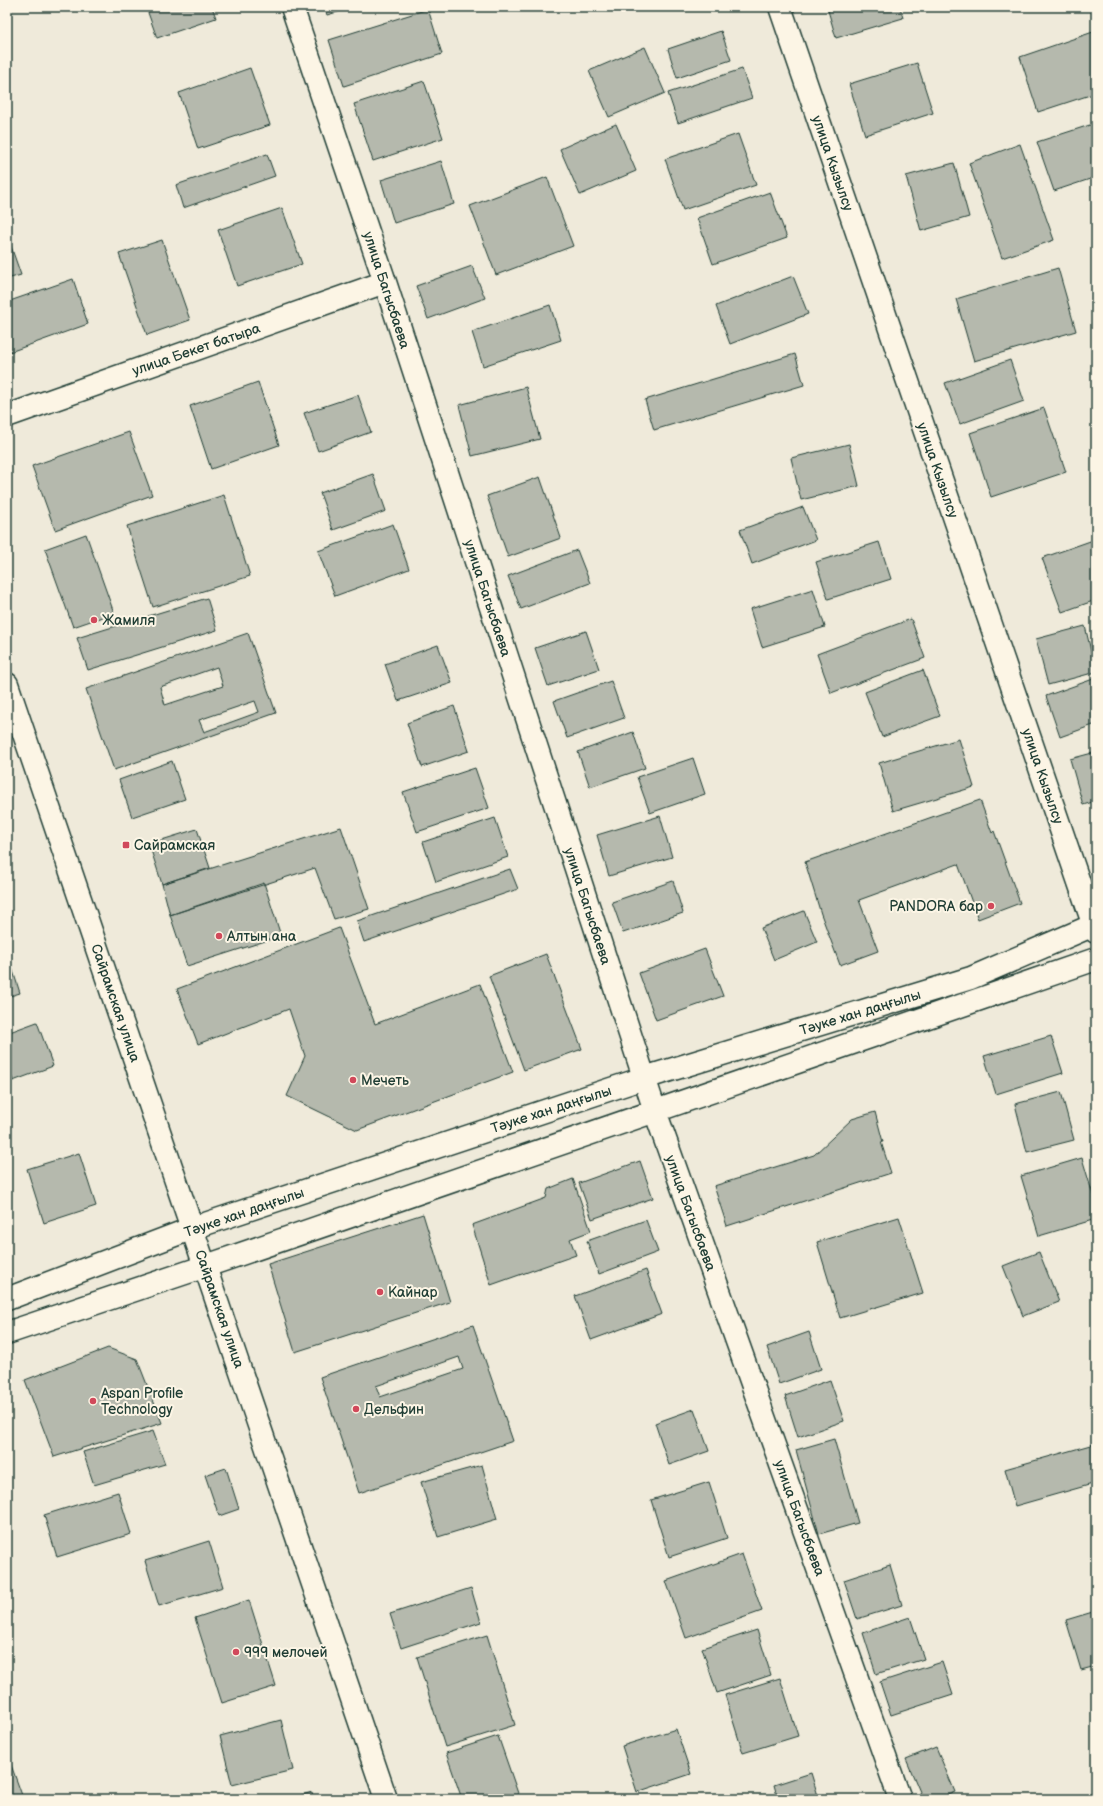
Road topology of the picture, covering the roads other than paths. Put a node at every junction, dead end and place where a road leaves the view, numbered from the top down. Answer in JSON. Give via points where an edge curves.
{"nodes":[{"id":1,"x":292,"y":7,"type":"edge"},
{"id":2,"x":780,"y":7,"type":"edge"},
{"id":3,"x":385,"y":282,"type":"junction"},
{"id":4,"x":7,"y":416,"type":"edge"},
{"id":5,"x":7,"y":684,"type":"edge"},
{"id":6,"x":1095,"y":927,"type":"edge"},
{"id":7,"x":1096,"y":959,"type":"edge"},
{"id":8,"x":644,"y":1078,"type":"junction"},
{"id":9,"x":655,"y":1111,"type":"junction"},
{"id":10,"x":193,"y":1228,"type":"junction"},
{"id":11,"x":206,"y":1266,"type":"junction"},
{"id":12,"x":7,"y":1299,"type":"edge"},
{"id":13,"x":7,"y":1333,"type":"edge"},
{"id":14,"x":386,"y":1799,"type":"edge"},
{"id":15,"x":900,"y":1799,"type":"edge"}],
"edges":[{"from":1,"to":3,"type":"main road","name":"улица Багысбаева"},
{"from":2,"to":6,"type":"main road","name":"улица Кызылсу"},
{"from":3,"to":4,"type":"main road","name":"улица Бекет батыра"},
{"from":3,"to":8,"type":"main road","name":"улица Багысбаева"},
{"from":5,"to":10,"type":"main road","name":"Сайрамская улица"},
{"from":6,"to":8,"type":"main road","name":"Тәуке хан даңғылы","via":[[971,978]]},
{"from":7,"to":9,"type":"main road","name":"Тәуке хан даңғылы"},
{"from":8,"to":9,"type":"main road","name":"улица Багысбаева"},
{"from":8,"to":10,"type":"main road","name":"Тәуке хан даңғылы"},
{"from":9,"to":11,"type":"main road","name":"Тәуке хан даңғылы"},
{"from":9,"to":15,"type":"main road","name":"улица Багысбаева"},
{"from":10,"to":11,"type":"main road","name":"Сайрамская улица"},
{"from":10,"to":12,"type":"main road","name":"Тәуке хан даңғылы"},
{"from":11,"to":13,"type":"main road","name":"Тәуке хан даңғылы"},
{"from":11,"to":14,"type":"main road","name":"Сайрамская улица"}]}
